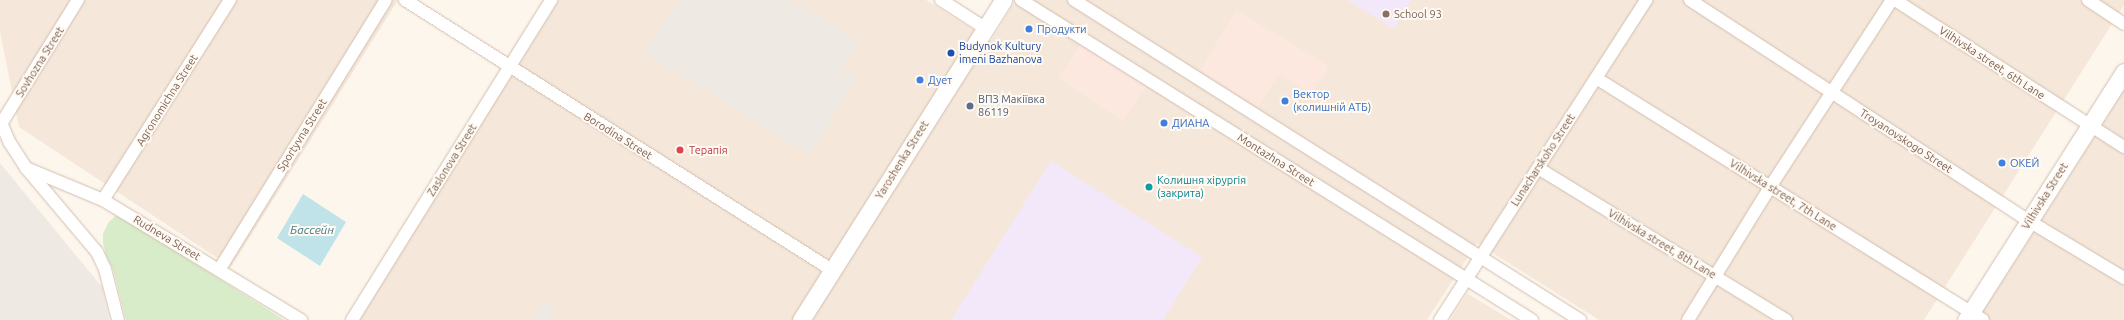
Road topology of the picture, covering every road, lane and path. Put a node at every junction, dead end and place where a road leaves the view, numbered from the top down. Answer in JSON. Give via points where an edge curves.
{"nodes":[{"id":1,"x":78,"y":0,"type":"edge"},
{"id":2,"x":230,"y":0,"type":"edge"},
{"id":3,"x":386,"y":0,"type":"edge"},
{"id":4,"x":405,"y":0,"type":"edge"},
{"id":5,"x":551,"y":0,"type":"edge"},
{"id":6,"x":941,"y":0,"type":"edge"},
{"id":7,"x":1003,"y":0,"type":"edge"},
{"id":8,"x":1021,"y":0,"type":"edge"},
{"id":9,"x":1074,"y":0,"type":"edge"},
{"id":10,"x":1646,"y":0,"type":"edge"},
{"id":11,"x":1690,"y":0,"type":"edge"},
{"id":12,"x":1894,"y":0,"type":"edge"},
{"id":13,"x":2088,"y":0,"type":"edge"},
{"id":14,"x":2124,"y":24,"type":"edge"},
{"id":15,"x":985,"y":28,"type":"junction"},
{"id":16,"x":510,"y":67,"type":"junction"},
{"id":17,"x":2124,"y":72,"type":"edge"},
{"id":18,"x":1596,"y":78,"type":"junction"},
{"id":19,"x":1831,"y":92,"type":"junction"},
{"id":20,"x":0,"y":122,"type":"edge"},
{"id":21,"x":2090,"y":126,"type":"junction"},
{"id":22,"x":2124,"y":147,"type":"edge"},
{"id":23,"x":26,"y":168,"type":"junction"},
{"id":24,"x":1538,"y":168,"type":"junction"},
{"id":25,"x":1770,"y":187,"type":"junction"},
{"id":26,"x":103,"y":200,"type":"junction"},
{"id":27,"x":2029,"y":221,"type":"junction"},
{"id":28,"x":1481,"y":257,"type":"junction"},
{"id":29,"x":219,"y":270,"type":"junction"},
{"id":30,"x":832,"y":270,"type":"junction"},
{"id":31,"x":1715,"y":277,"type":"junction"},
{"id":32,"x":2124,"y":278,"type":"edge"},
{"id":33,"x":1466,"y":279,"type":"junction"},
{"id":34,"x":1974,"y":318,"type":"edge"},
{"id":35,"x":118,"y":320,"type":"edge"},
{"id":36,"x":301,"y":320,"type":"edge"},
{"id":37,"x":352,"y":320,"type":"edge"},
{"id":38,"x":801,"y":320,"type":"edge"},
{"id":39,"x":1440,"y":320,"type":"edge"},
{"id":40,"x":1532,"y":320,"type":"edge"},
{"id":41,"x":1580,"y":320,"type":"edge"},
{"id":42,"x":1688,"y":320,"type":"edge"},
{"id":43,"x":1786,"y":320,"type":"edge"}],
"edges":[{"from":1,"to":20,"type":"street","name":"Sovhozna Street"},
{"from":2,"to":26,"type":"street","name":"Agronomichna Street"},
{"from":3,"to":29,"type":"street","name":"Sportyvna Street"},
{"from":4,"to":16,"type":"street","name":"Borodina Street"},
{"from":5,"to":16,"type":"street","name":"Zaslonova Street"},
{"from":6,"to":15,"type":"street"},
{"from":7,"to":15,"type":"street","name":"Yaroshenka Street"},
{"from":8,"to":33,"type":"street","name":"Montazhna Street"},
{"from":9,"to":28,"type":"street","via":[[1437,223]]},
{"from":10,"to":18,"type":"street","name":"Lunacharskoho Street"},
{"from":11,"to":19,"type":"street","name":"Troyanovskogo Street"},
{"from":12,"to":19,"type":"street"},
{"from":12,"to":21,"type":"street","name":"Vilhivska street, 6th Lane"},
{"from":13,"to":14,"type":"street"},
{"from":15,"to":30,"type":"street","name":"Yaroshenka Street"},
{"from":16,"to":30,"type":"street","name":"Borodina Street"},
{"from":16,"to":37,"type":"street","name":"Zaslonova Street"},
{"from":17,"to":21,"type":"street","name":"Vilhivska Street"},
{"from":18,"to":24,"type":"street","name":"Lunacharskoho Street"},
{"from":18,"to":25,"type":"street","name":"Vilhivska street, 7th Lane"},
{"from":19,"to":25,"type":"street"},
{"from":19,"to":27,"type":"street","name":"Troyanovskogo Street"},
{"from":20,"to":23,"type":"street"},
{"from":21,"to":22,"type":"street","name":"Vilhivska street, 6th Lane"},
{"from":21,"to":27,"type":"street","name":"Vilhivska Street"},
{"from":23,"to":26,"type":"street","name":"Rudneva Street"},
{"from":23,"to":35,"type":"street","via":[[97,252],[105,269]]},
{"from":24,"to":28,"type":"street","name":"Lunacharskoho Street"},
{"from":24,"to":31,"type":"street","name":"Vilhivska street, 8th Lane"},
{"from":25,"to":31,"type":"street"},
{"from":25,"to":34,"type":"street","name":"Vilhivska street, 7th Lane"},
{"from":26,"to":29,"type":"street","name":"Rudneva Street"},
{"from":27,"to":32,"type":"street","name":"Troyanovskogo Street"},
{"from":27,"to":34,"type":"street","name":"Vilhivska Street"},
{"from":28,"to":33,"type":"street","name":"Lunacharskoho Street"},
{"from":28,"to":41,"type":"street"},
{"from":29,"to":36,"type":"street","name":"Rudneva Street"},
{"from":30,"to":38,"type":"street","name":"Yaroshenka Street"},
{"from":31,"to":42,"type":"street"},
{"from":31,"to":43,"type":"street","name":"Vilhivska street, 8th Lane"},
{"from":33,"to":39,"type":"street","name":"Lunacharskoho Street"},
{"from":33,"to":40,"type":"street","name":"Montazhna Street"}]}
